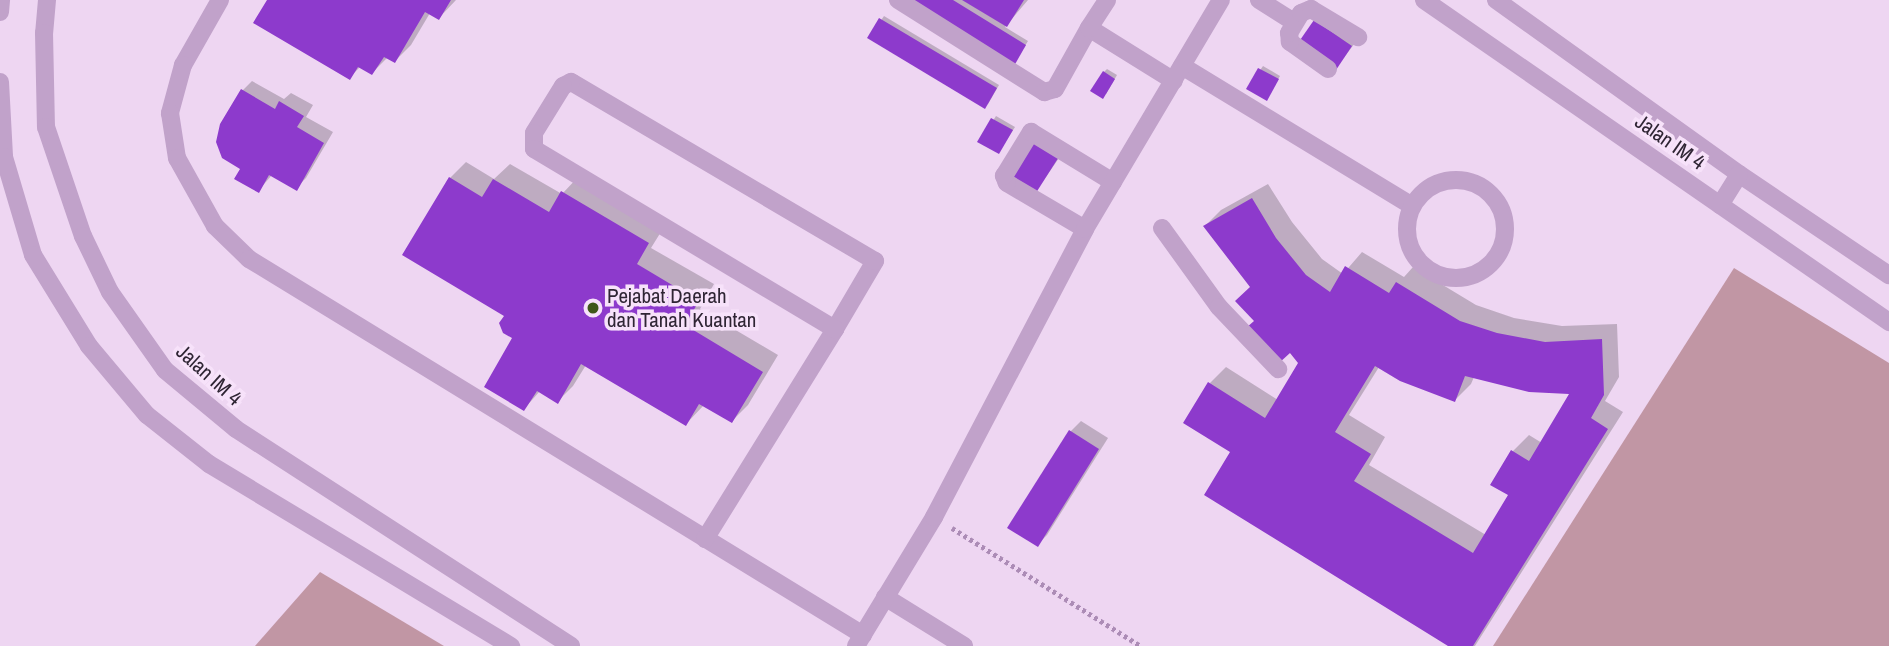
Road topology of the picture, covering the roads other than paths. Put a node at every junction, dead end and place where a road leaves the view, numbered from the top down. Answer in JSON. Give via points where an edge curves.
{"nodes":[{"id":1,"x":1,"y":0,"type":"edge"},
{"id":2,"x":47,"y":0,"type":"edge"},
{"id":3,"x":220,"y":0,"type":"edge"},
{"id":4,"x":898,"y":0,"type":"edge"},
{"id":5,"x":1107,"y":0,"type":"edge"},
{"id":6,"x":1221,"y":0,"type":"edge"},
{"id":7,"x":1259,"y":0,"type":"edge"},
{"id":8,"x":1424,"y":0,"type":"edge"},
{"id":9,"x":1504,"y":2,"type":"edge"},
{"id":10,"x":0,"y":12,"type":"edge"},
{"id":11,"x":1294,"y":22,"type":"junction"},
{"id":12,"x":1089,"y":29,"type":"junction"},
{"id":13,"x":1358,"y":37,"type":"dead end"},
{"id":14,"x":1328,"y":69,"type":"dead end"},
{"id":15,"x":1178,"y":74,"type":"junction"},
{"id":16,"x":0,"y":82,"type":"edge"},
{"id":17,"x":1739,"y":174,"type":"junction"},
{"id":18,"x":1113,"y":182,"type":"junction"},
{"id":19,"x":1720,"y":205,"type":"junction"},
{"id":20,"x":1412,"y":206,"type":"junction"},
{"id":21,"x":1163,"y":228,"type":"dead end"},
{"id":22,"x":1085,"y":229,"type":"junction"},
{"id":23,"x":1889,"y":275,"type":"edge"},
{"id":24,"x":1889,"y":322,"type":"edge"},
{"id":25,"x":835,"y":329,"type":"junction"},
{"id":26,"x":1278,"y":369,"type":"dead end"},
{"id":27,"x":705,"y":538,"type":"junction"},
{"id":28,"x":885,"y":597,"type":"junction"},
{"id":29,"x":859,"y":640,"type":"edge"},
{"id":30,"x":550,"y":641,"type":"edge"},
{"id":31,"x":511,"y":646,"type":"edge"},
{"id":32,"x":570,"y":646,"type":"edge"},
{"id":33,"x":964,"y":646,"type":"edge"}],
"edges":[{"from":1,"to":10,"type":"street"},
{"from":2,"to":30,"type":"street","name":"Jalan IM 4","via":[[46,127],[88,247],[110,292],[165,370],[236,429]]},
{"from":3,"to":27,"type":"street","via":[[183,65],[170,113],[177,158],[215,226],[249,258]]},
{"from":4,"to":12,"type":"street","via":[[1044,92],[1055,89]]},
{"from":5,"to":12,"type":"street"},
{"from":6,"to":15,"type":"street"},
{"from":7,"to":11,"type":"street"},
{"from":8,"to":19,"type":"street","name":"Jalan IM 4"},
{"from":9,"to":17,"type":"street","name":"Jalan IM 4"},
{"from":11,"to":13,"type":"street","via":[[1311,9]]},
{"from":11,"to":14,"type":"street","via":[[1290,42]]},
{"from":12,"to":15,"type":"street"},
{"from":15,"to":18,"type":"street"},
{"from":15,"to":20,"type":"street"},
{"from":16,"to":31,"type":"street","via":[[4,157],[33,255],[89,346],[147,415],[209,464]]},
{"from":17,"to":19,"type":"street"},
{"from":17,"to":23,"type":"street","name":"Jalan IM 4"},
{"from":18,"to":22,"type":"street"},
{"from":18,"to":22,"type":"street","via":[[1031,132],[1004,176],[1007,183]]},
{"from":19,"to":24,"type":"street","name":"Jalan IM 4"},
{"from":20,"to":20,"type":"street","via":[[1440,182],[1468,181],[1481,186],[1492,195],[1505,220],[1502,248],[1495,260],[1472,276],[1444,277],[1431,271],[1412,251],[1407,238]]},
{"from":21,"to":26,"type":"street","via":[[1219,307]]},
{"from":22,"to":28,"type":"street","via":[[934,517]]},
{"from":25,"to":25,"type":"street","via":[[875,261],[571,82],[563,86],[534,133],[534,149]]},
{"from":25,"to":27,"type":"street"},
{"from":27,"to":29,"type":"street"},
{"from":28,"to":29,"type":"street"},
{"from":28,"to":33,"type":"street"},
{"from":30,"to":32,"type":"street","name":"Jalan IM 4"}]}
